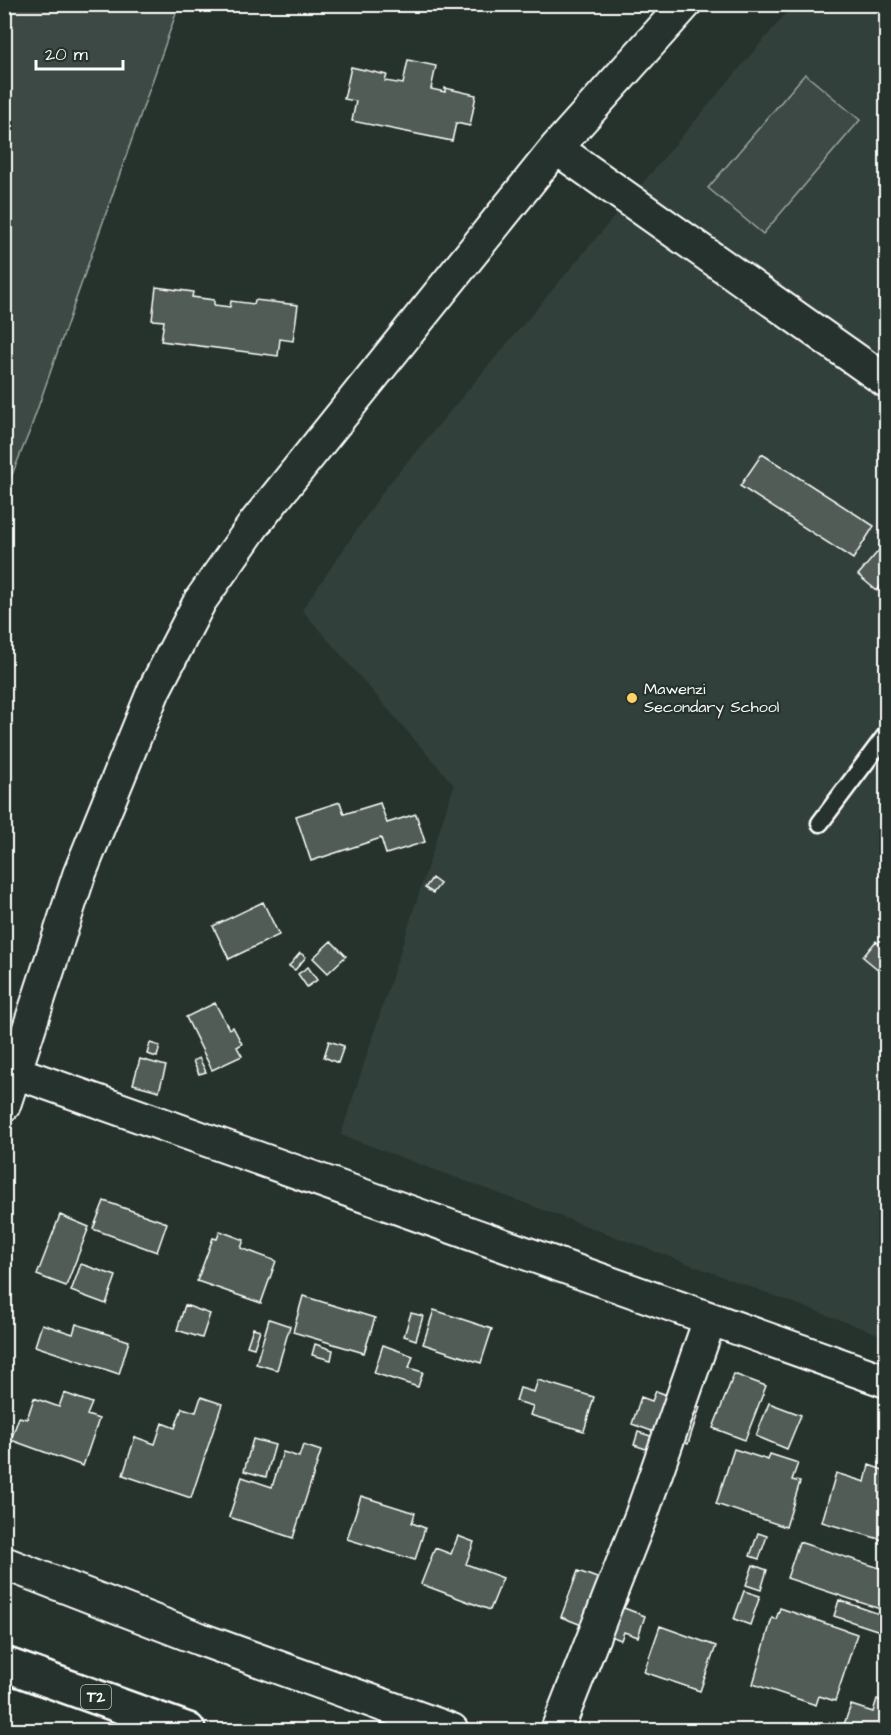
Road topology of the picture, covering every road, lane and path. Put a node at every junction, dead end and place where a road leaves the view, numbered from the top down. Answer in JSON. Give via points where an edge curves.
{"nodes":[{"id":1,"x":685,"y":4,"type":"edge"},
{"id":2,"x":556,"y":148,"type":"junction"},
{"id":3,"x":886,"y":381,"type":"edge"},
{"id":4,"x":886,"y":735,"type":"edge"},
{"id":5,"x":820,"y":823,"type":"dead end"},
{"id":6,"x":15,"y":1072,"type":"junction"},
{"id":7,"x":4,"y":1105,"type":"edge"},
{"id":8,"x":710,"y":1319,"type":"junction"},
{"id":9,"x":886,"y":1381,"type":"edge"},
{"id":10,"x":4,"y":1563,"type":"edge"},
{"id":11,"x":4,"y":1664,"type":"edge"},
{"id":12,"x":188,"y":1731,"type":"edge"},
{"id":13,"x":452,"y":1731,"type":"edge"},
{"id":14,"x":557,"y":1731,"type":"edge"}],
"edges":[{"from":1,"to":2,"type":"street"},
{"from":2,"to":3,"type":"street"},
{"from":2,"to":6,"type":"street","via":[[262,514],[200,601],[154,690],[79,875]]},
{"from":4,"to":5,"type":"lane"},
{"from":6,"to":7,"type":"street"},
{"from":6,"to":8,"type":"street"},
{"from":8,"to":9,"type":"street"},
{"from":8,"to":14,"type":"street","via":[[641,1516]]},
{"from":10,"to":13,"type":"street"},
{"from":11,"to":12,"type":"highway","number":"T2"}]}
